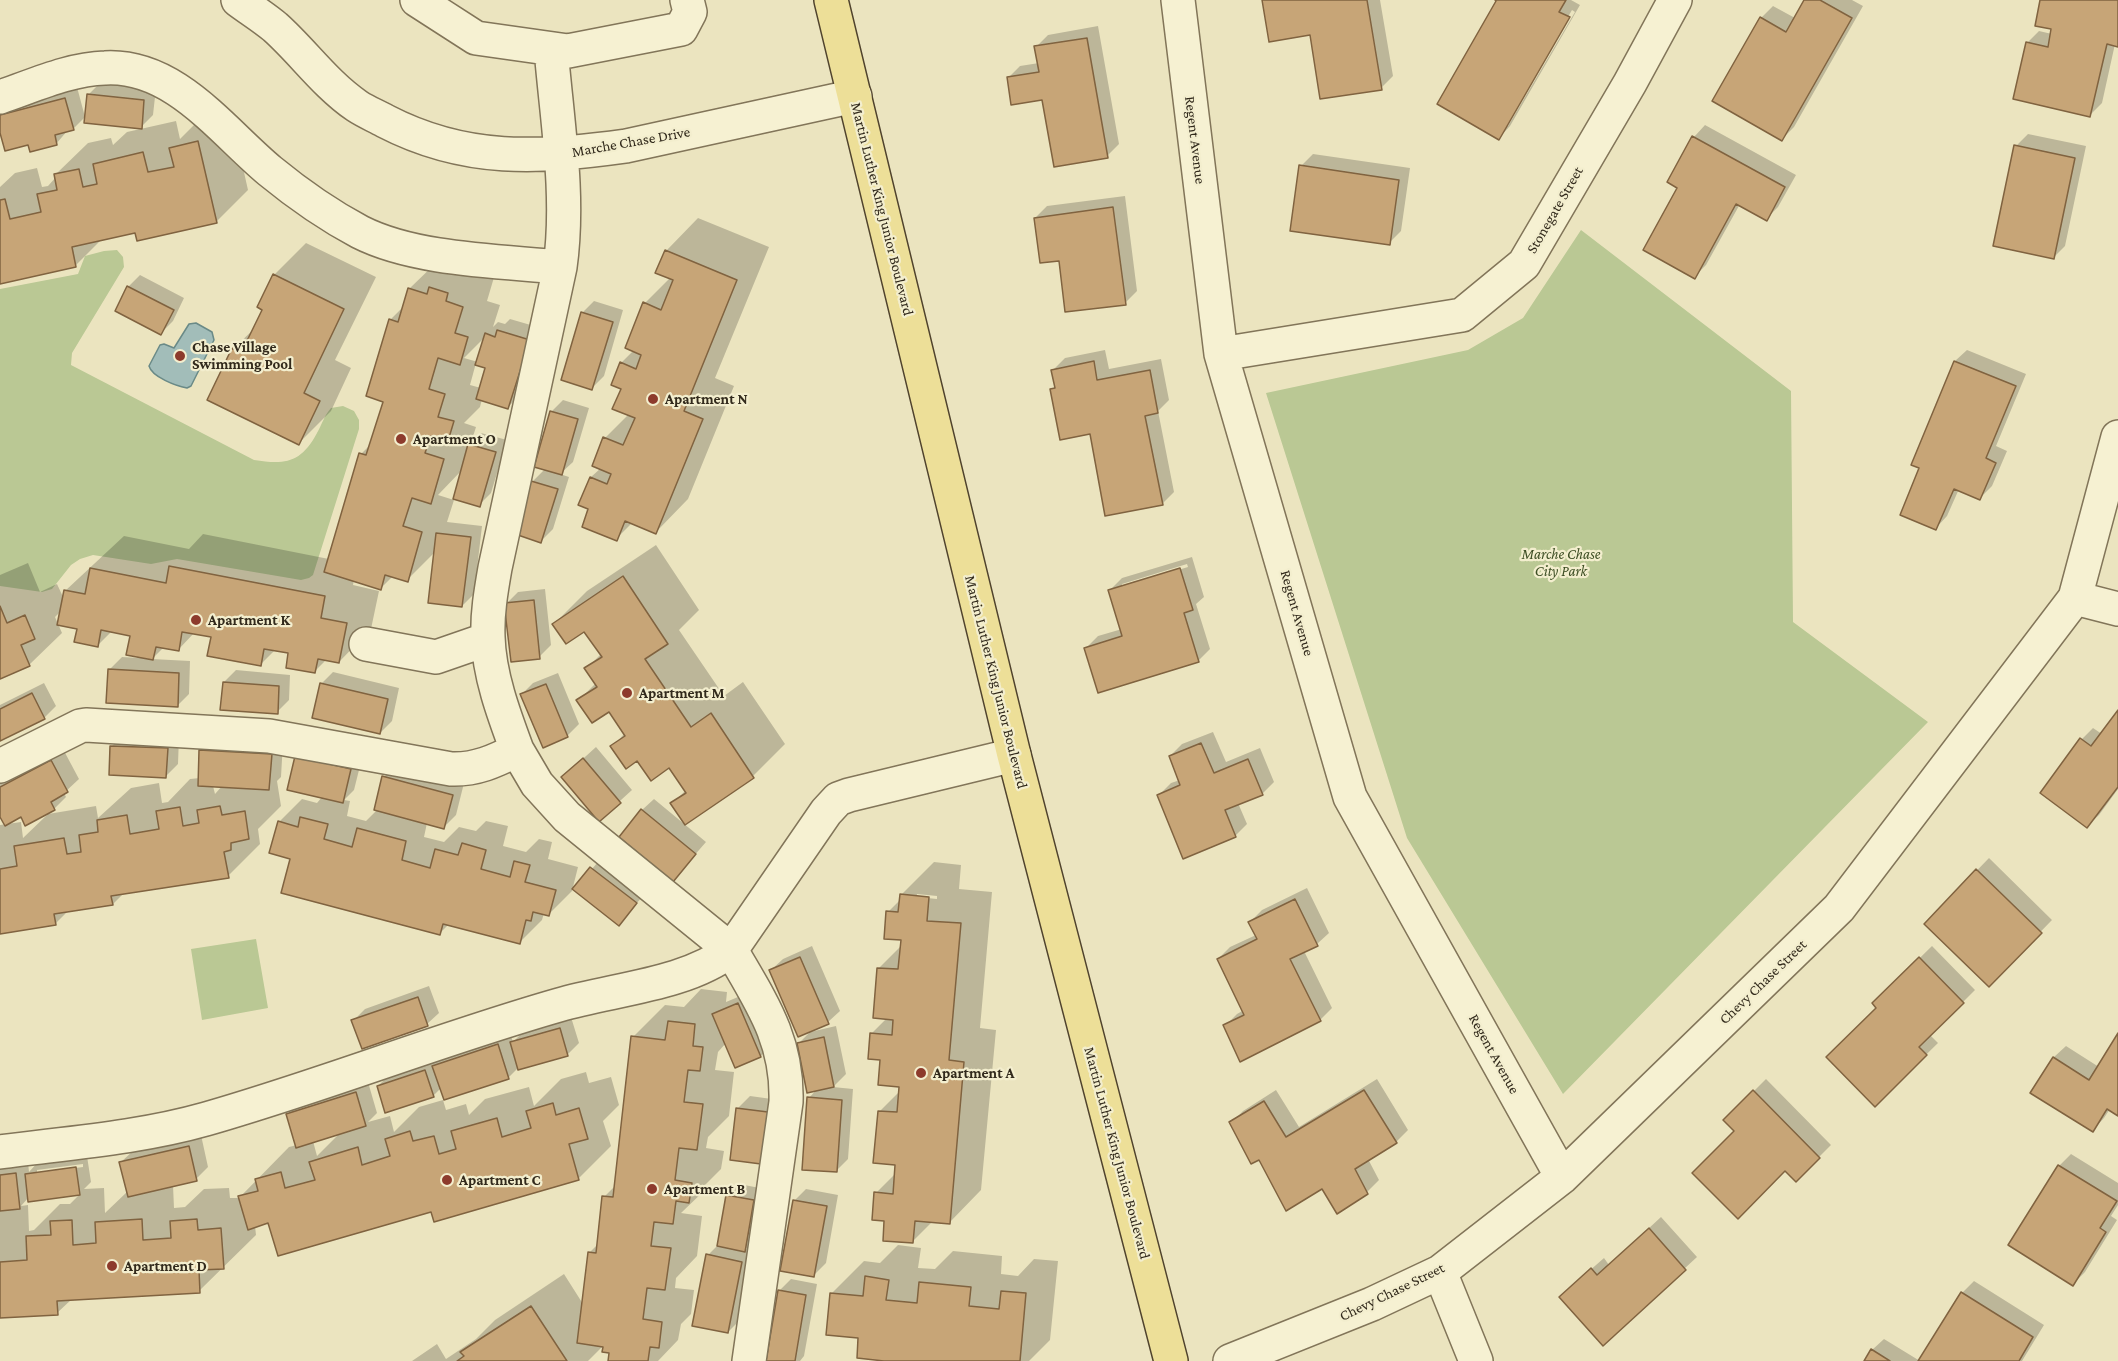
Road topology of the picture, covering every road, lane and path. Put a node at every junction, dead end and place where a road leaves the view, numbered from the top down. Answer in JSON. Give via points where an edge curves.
{"nodes":[{"id":1,"x":238,"y":0,"type":"edge"},
{"id":2,"x":417,"y":0,"type":"edge"},
{"id":3,"x":687,"y":0,"type":"edge"},
{"id":4,"x":831,"y":0,"type":"edge"},
{"id":5,"x":1178,"y":0,"type":"edge"},
{"id":6,"x":1676,"y":0,"type":"edge"},
{"id":7,"x":551,"y":49,"type":"junction"},
{"id":8,"x":855,"y":96,"type":"junction"},
{"id":9,"x":0,"y":97,"type":"edge"},
{"id":10,"x":560,"y":154,"type":"junction"},
{"id":11,"x":560,"y":267,"type":"junction"},
{"id":12,"x":1221,"y":354,"type":"junction"},
{"id":13,"x":2118,"y":437,"type":"edge"},
{"id":14,"x":2075,"y":598,"type":"junction"},
{"id":15,"x":2118,"y":609,"type":"edge"},
{"id":16,"x":488,"y":639,"type":"junction"},
{"id":17,"x":366,"y":644,"type":"dead end"},
{"id":18,"x":517,"y":750,"type":"junction"},
{"id":19,"x":1014,"y":756,"type":"junction"},
{"id":20,"x":0,"y":766,"type":"edge"},
{"id":21,"x":730,"y":950,"type":"junction"},
{"id":22,"x":0,"y":1152,"type":"edge"},
{"id":23,"x":1562,"y":1177,"type":"junction"},
{"id":24,"x":1440,"y":1272,"type":"junction"},
{"id":25,"x":749,"y":1361,"type":"edge"},
{"id":26,"x":1171,"y":1361,"type":"edge"},
{"id":27,"x":1230,"y":1361,"type":"edge"},
{"id":28,"x":1476,"y":1361,"type":"edge"}],
"edges":[{"from":1,"to":10,"type":"street","name":"Marche Chase Drive","via":[[275,27],[315,70],[357,106],[403,130],[452,148],[506,156]]},
{"from":2,"to":7,"type":"street","via":[[476,38]]},
{"from":3,"to":7,"type":"street","via":[[690,12],[681,29],[568,51]]},
{"from":4,"to":8,"type":"main road","name":"Martin Luther King Junior Boulevard"},
{"from":5,"to":12,"type":"street","name":"Regent Avenue"},
{"from":6,"to":12,"type":"street","name":"Stonegate Street","via":[[1524,264],[1462,315]]},
{"from":7,"to":10,"type":"street"},
{"from":8,"to":10,"type":"street","name":"Marche Chase Drive","via":[[626,146]]},
{"from":8,"to":19,"type":"main road","name":"Martin Luther King Junior Boulevard"},
{"from":9,"to":11,"type":"street","via":[[78,72],[133,70],[175,88],[295,191],[362,232],[413,250]]},
{"from":10,"to":11,"type":"street"},
{"from":11,"to":16,"type":"street","via":[[495,568]]},
{"from":12,"to":23,"type":"street","name":"Regent Avenue","via":[[1350,797]]},
{"from":13,"to":14,"type":"street","name":"Chevy Chase Street"},
{"from":14,"to":15,"type":"street"},
{"from":14,"to":23,"type":"street","name":"Chevy Chase Street","via":[[1839,908]]},
{"from":16,"to":17,"type":"street","via":[[436,657]]},
{"from":16,"to":18,"type":"street","via":[[504,716]]},
{"from":18,"to":20,"type":"street","via":[[475,768],[451,769],[269,736],[86,725]]},
{"from":18,"to":21,"type":"street","via":[[537,784],[567,818]]},
{"from":19,"to":21,"type":"street","via":[[838,799]]},
{"from":19,"to":26,"type":"main road","name":"Martin Luther King Junior Boulevard"},
{"from":21,"to":22,"type":"street","via":[[718,960],[686,974],[558,1005],[205,1119],[139,1133]]},
{"from":21,"to":25,"type":"street","via":[[770,1017],[787,1083]]},
{"from":23,"to":24,"type":"street","name":"Chevy Chase Street"},
{"from":24,"to":27,"type":"street","name":"Chevy Chase Street"},
{"from":24,"to":28,"type":"street"}]}
